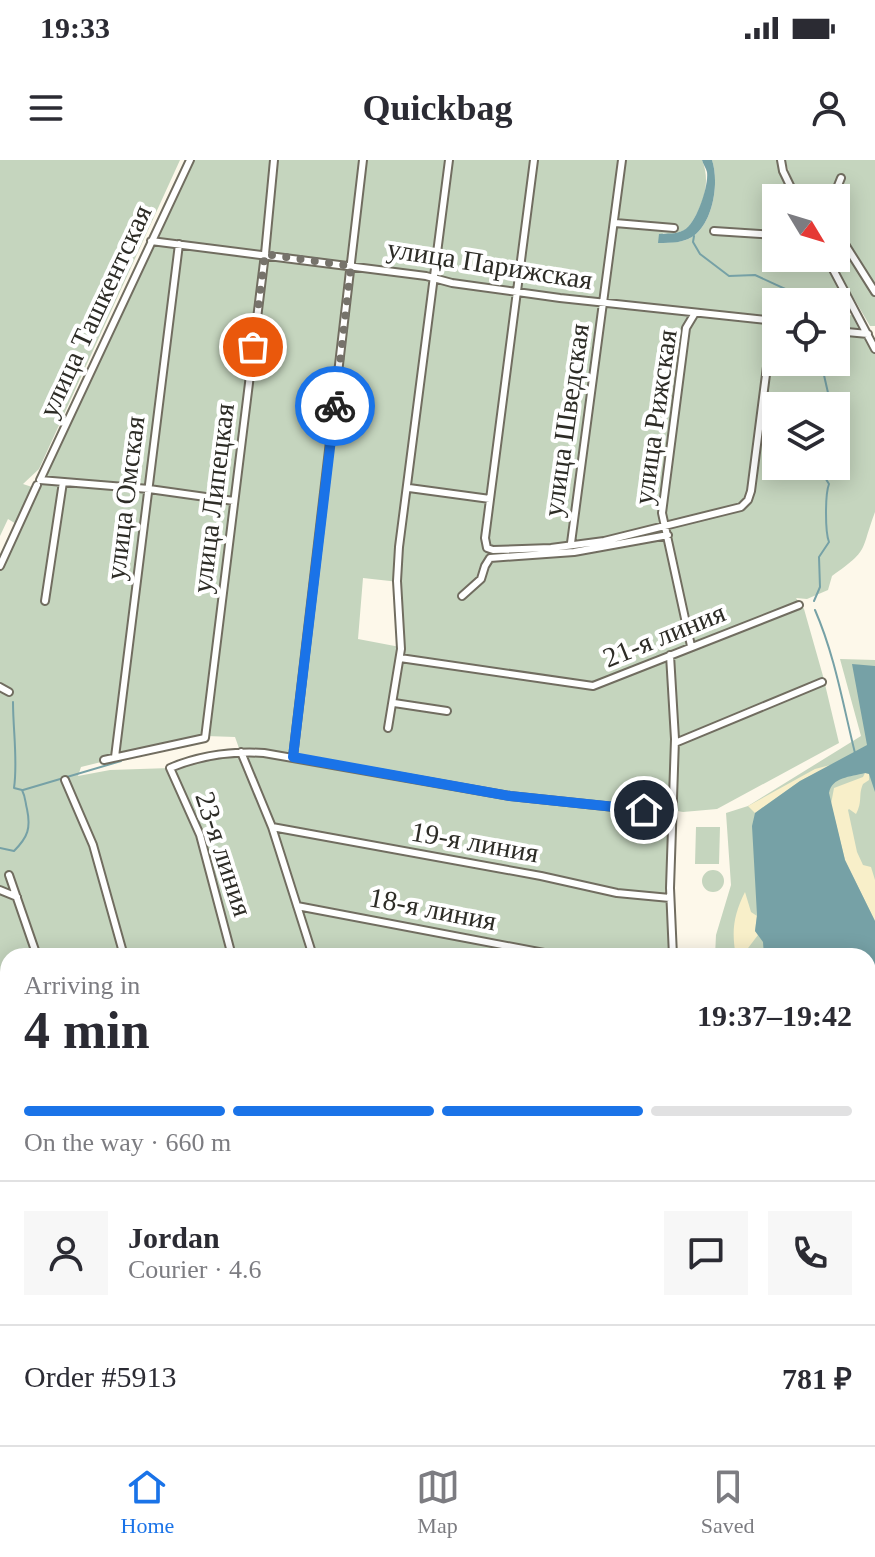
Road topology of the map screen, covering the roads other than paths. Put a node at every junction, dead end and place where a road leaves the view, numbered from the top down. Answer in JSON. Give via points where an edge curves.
{"nodes":[{"id":1,"x":190,"y":160,"type":"edge"},
{"id":2,"x":274,"y":160,"type":"edge"},
{"id":3,"x":363,"y":160,"type":"edge"},
{"id":4,"x":449,"y":160,"type":"edge"},
{"id":5,"x":534,"y":160,"type":"edge"},
{"id":6,"x":622,"y":160,"type":"edge"},
{"id":7,"x":781,"y":160,"type":"edge"},
{"id":8,"x":841,"y":178,"type":"dead end"},
{"id":9,"x":789,"y":184,"type":"edge"},
{"id":10,"x":839,"y":184,"type":"edge"},
{"id":11,"x":615,"y":223,"type":"junction"},
{"id":12,"x":674,"y":228,"type":"dead end"},
{"id":13,"x":714,"y":231,"type":"dead end"},
{"id":14,"x":762,"y":234,"type":"edge"},
{"id":15,"x":151,"y":241,"type":"junction"},
{"id":16,"x":179,"y":244,"type":"junction"},
{"id":17,"x":265,"y":254,"type":"junction"},
{"id":18,"x":850,"y":254,"type":"edge"},
{"id":19,"x":351,"y":266,"type":"junction"},
{"id":20,"x":835,"y":272,"type":"edge"},
{"id":21,"x":433,"y":278,"type":"junction"},
{"id":22,"x":518,"y":292,"type":"junction"},
{"id":23,"x":875,"y":292,"type":"edge"},
{"id":24,"x":605,"y":304,"type":"junction"},
{"id":25,"x":695,"y":313,"type":"junction"},
{"id":26,"x":762,"y":319,"type":"edge"},
{"id":27,"x":850,"y":332,"type":"edge"},
{"id":28,"x":868,"y":334,"type":"junction"},
{"id":29,"x":875,"y":349,"type":"edge"},
{"id":30,"x":766,"y":376,"type":"edge"},
{"id":31,"x":38,"y":482,"type":"junction"},
{"id":32,"x":63,"y":482,"type":"junction"},
{"id":33,"x":409,"y":488,"type":"junction"},
{"id":34,"x":149,"y":489,"type":"junction"},
{"id":35,"x":490,"y":499,"type":"junction"},
{"id":36,"x":234,"y":501,"type":"junction"},
{"id":37,"x":665,"y":526,"type":"junction"},
{"id":38,"x":668,"y":535,"type":"junction"},
{"id":39,"x":571,"y":543,"type":"junction"},
{"id":40,"x":0,"y":566,"type":"edge"},
{"id":41,"x":462,"y":596,"type":"dead end"},
{"id":42,"x":45,"y":601,"type":"dead end"},
{"id":43,"x":799,"y":605,"type":"dead end"},
{"id":44,"x":691,"y":646,"type":"junction"},
{"id":45,"x":670,"y":655,"type":"junction"},
{"id":46,"x":400,"y":658,"type":"junction"},
{"id":47,"x":822,"y":682,"type":"dead end"},
{"id":48,"x":0,"y":687,"type":"edge"},
{"id":49,"x":9,"y":692,"type":"dead end"},
{"id":50,"x":394,"y":703,"type":"junction"},
{"id":51,"x":447,"y":711,"type":"dead end"},
{"id":52,"x":388,"y":728,"type":"dead end"},
{"id":53,"x":675,"y":743,"type":"junction"},
{"id":54,"x":241,"y":752,"type":"junction"},
{"id":55,"x":115,"y":757,"type":"junction"},
{"id":56,"x":293,"y":757,"type":"junction"},
{"id":57,"x":104,"y":760,"type":"dead end"},
{"id":58,"x":65,"y":780,"type":"dead end"},
{"id":59,"x":671,"y":813,"type":"junction"},
{"id":60,"x":272,"y":827,"type":"junction"},
{"id":61,"x":9,"y":875,"type":"dead end"},
{"id":62,"x":0,"y":890,"type":"edge"},
{"id":63,"x":17,"y":897,"type":"junction"},
{"id":64,"x":670,"y":898,"type":"junction"},
{"id":65,"x":297,"y":906,"type":"junction"},
{"id":66,"x":34,"y":948,"type":"edge"},
{"id":67,"x":122,"y":948,"type":"edge"},
{"id":68,"x":230,"y":948,"type":"edge"},
{"id":69,"x":310,"y":948,"type":"edge"},
{"id":70,"x":518,"y":948,"type":"edge"},
{"id":71,"x":673,"y":948,"type":"edge"}],
"edges":[{"from":1,"to":15,"type":"street","name":"улица Ташкентская"},
{"from":2,"to":17,"type":"street","name":"улица Липецкая"},
{"from":3,"to":19,"type":"street"},
{"from":4,"to":21,"type":"street"},
{"from":5,"to":22,"type":"street"},
{"from":6,"to":11,"type":"street","name":"улица Шведская"},
{"from":7,"to":9,"type":"street"},
{"from":8,"to":10,"type":"street"},
{"from":11,"to":12,"type":"street"},
{"from":11,"to":24,"type":"street","name":"улица Шведская"},
{"from":13,"to":14,"type":"street"},
{"from":15,"to":16,"type":"street","name":"улица Парижская"},
{"from":15,"to":31,"type":"street","name":"улица Ташкентская"},
{"from":16,"to":17,"type":"street","name":"улица Парижская"},
{"from":16,"to":34,"type":"street","name":"улица Омская"},
{"from":17,"to":19,"type":"street","name":"улица Парижская"},
{"from":17,"to":36,"type":"street","name":"улица Липецкая"},
{"from":18,"to":23,"type":"street"},
{"from":19,"to":21,"type":"street","name":"улица Парижская"},
{"from":19,"to":56,"type":"street"},
{"from":20,"to":28,"type":"street"},
{"from":21,"to":22,"type":"street","name":"улица Парижская"},
{"from":21,"to":33,"type":"street"},
{"from":22,"to":24,"type":"street","name":"улица Парижская"},
{"from":22,"to":35,"type":"street"},
{"from":24,"to":25,"type":"street","name":"улица Парижская"},
{"from":24,"to":39,"type":"street","name":"улица Шведская"},
{"from":25,"to":26,"type":"street","name":"улица Парижская"},
{"from":25,"to":37,"type":"street","name":"улица Рижская","via":[[686,328],[677,387],[662,513]]},
{"from":27,"to":28,"type":"street"},
{"from":28,"to":29,"type":"street"},
{"from":30,"to":37,"type":"street","via":[[748,500],[733,511]]},
{"from":31,"to":32,"type":"street"},
{"from":31,"to":40,"type":"street","name":"улица Ташкентская"},
{"from":32,"to":34,"type":"street"},
{"from":32,"to":42,"type":"street"},
{"from":33,"to":35,"type":"street"},
{"from":33,"to":46,"type":"street","via":[[397,571]]},
{"from":34,"to":36,"type":"street"},
{"from":34,"to":55,"type":"street","name":"улица Омская"},
{"from":35,"to":39,"type":"street","via":[[487,548]]},
{"from":36,"to":55,"type":"street","name":"улица Липецкая","via":[[205,738]]},
{"from":37,"to":38,"type":"street","name":"улица Рижская"},
{"from":37,"to":39,"type":"street"},
{"from":38,"to":41,"type":"street","via":[[574,552],[490,558],[481,579]]},
{"from":38,"to":44,"type":"street","name":"улица Рижская"},
{"from":43,"to":44,"type":"street","name":"21-я линия"},
{"from":44,"to":45,"type":"street","name":"21-я линия"},
{"from":45,"to":46,"type":"street","name":"21-я линия","via":[[593,686]]},
{"from":45,"to":53,"type":"street"},
{"from":46,"to":50,"type":"street"},
{"from":47,"to":53,"type":"street"},
{"from":48,"to":49,"type":"street"},
{"from":50,"to":51,"type":"street"},
{"from":50,"to":52,"type":"street"},
{"from":53,"to":59,"type":"street"},
{"from":54,"to":56,"type":"street"},
{"from":54,"to":60,"type":"street"},
{"from":54,"to":68,"type":"street","name":"23-я линия","via":[[197,757],[170,768],[200,835]]},
{"from":55,"to":57,"type":"street","name":"улица Липецкая"},
{"from":56,"to":59,"type":"street","via":[[510,796]]},
{"from":58,"to":67,"type":"street","via":[[91,840]]},
{"from":59,"to":64,"type":"street"},
{"from":60,"to":64,"type":"street","name":"19-я линия","via":[[617,893]]},
{"from":60,"to":65,"type":"street"},
{"from":61,"to":63,"type":"street"},
{"from":62,"to":63,"type":"street"},
{"from":63,"to":66,"type":"street"},
{"from":64,"to":71,"type":"street"},
{"from":65,"to":69,"type":"street"},
{"from":65,"to":70,"type":"street","name":"18-я линия"}]}
